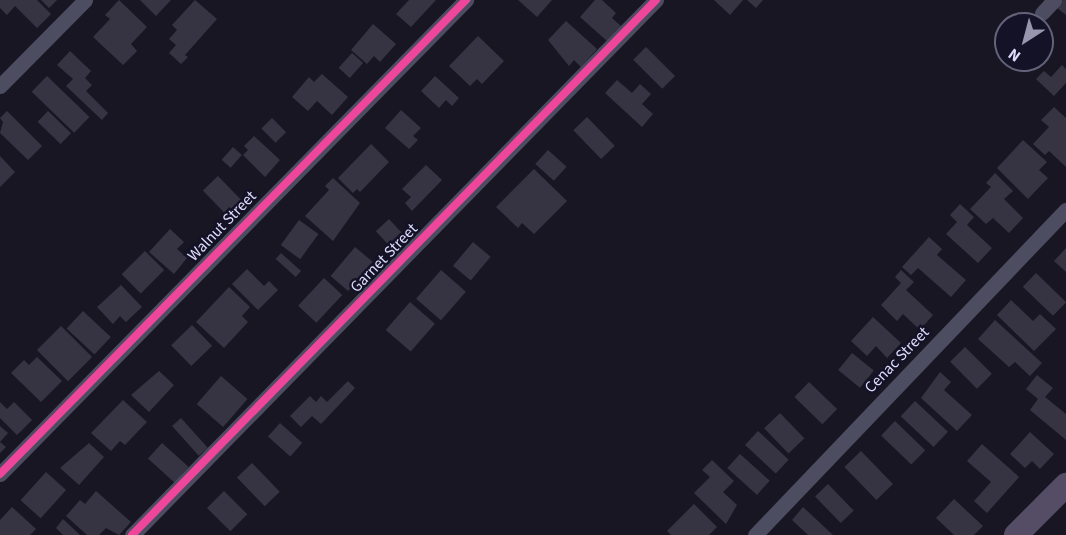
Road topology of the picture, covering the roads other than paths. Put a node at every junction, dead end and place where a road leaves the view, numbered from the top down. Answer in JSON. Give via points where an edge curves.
{"nodes":[{"id":1,"x":85,"y":0,"type":"edge"},
{"id":2,"x":466,"y":0,"type":"edge"},
{"id":3,"x":656,"y":0,"type":"edge"},
{"id":4,"x":1054,"y":0,"type":"edge"},
{"id":5,"x":1043,"y":12,"type":"edge"},
{"id":6,"x":0,"y":86,"type":"edge"},
{"id":7,"x":1066,"y":210,"type":"edge"},
{"id":8,"x":0,"y":474,"type":"edge"},
{"id":9,"x":1066,"y":485,"type":"edge"},
{"id":10,"x":132,"y":535,"type":"edge"},
{"id":11,"x":755,"y":535,"type":"edge"},
{"id":12,"x":1016,"y":535,"type":"edge"}],
"edges":[{"from":1,"to":6,"type":"street"},
{"from":2,"to":8,"type":"street","name":"Walnut Street"},
{"from":3,"to":10,"type":"street","name":"Garnet Street"},
{"from":4,"to":5,"type":"street"},
{"from":7,"to":11,"type":"street","name":"Cenac Street"},
{"from":9,"to":12,"type":"main road"}]}
